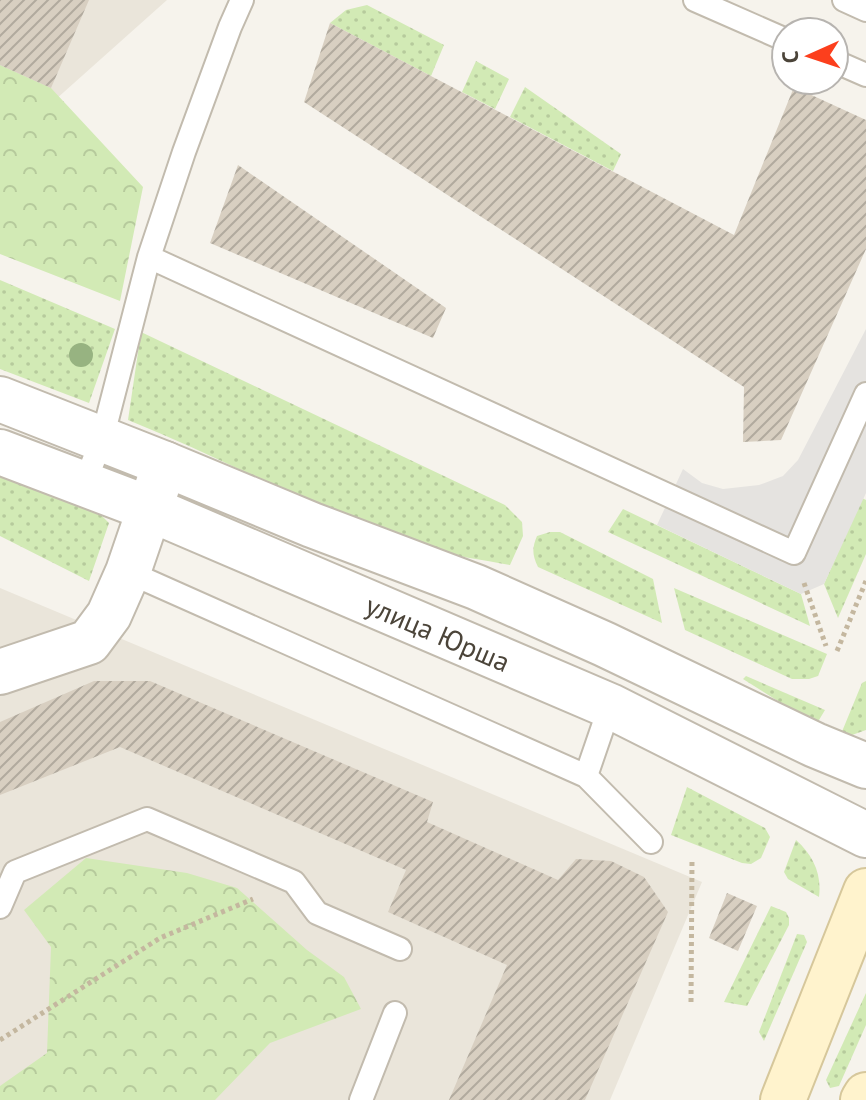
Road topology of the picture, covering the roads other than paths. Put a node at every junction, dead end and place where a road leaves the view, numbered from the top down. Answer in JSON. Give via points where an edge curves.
{"nodes":[{"id":1,"x":242,"y":0,"type":"edge"},
{"id":2,"x":695,"y":0,"type":"edge"},
{"id":3,"x":844,"y":0,"type":"edge"},
{"id":4,"x":866,"y":10,"type":"edge"},
{"id":5,"x":770,"y":33,"type":"edge"},
{"id":6,"x":149,"y":257,"type":"junction"},
{"id":7,"x":866,"y":394,"type":"edge"},
{"id":8,"x":0,"y":399,"type":"edge"},
{"id":9,"x":102,"y":439,"type":"junction"},
{"id":10,"x":0,"y":452,"type":"edge"},
{"id":11,"x":165,"y":464,"type":"junction"},
{"id":12,"x":84,"y":485,"type":"junction"},
{"id":13,"x":150,"y":509,"type":"junction"},
{"id":14,"x":128,"y":572,"type":"junction"},
{"id":15,"x":0,"y":672,"type":"edge"},
{"id":16,"x":610,"y":706,"type":"junction"},
{"id":17,"x":866,"y":766,"type":"edge"},
{"id":18,"x":586,"y":776,"type":"junction"},
{"id":19,"x":866,"y":835,"type":"edge"},
{"id":20,"x":651,"y":842,"type":"dead end"},
{"id":21,"x":866,"y":891,"type":"edge"},
{"id":22,"x":0,"y":907,"type":"edge"},
{"id":23,"x":400,"y":949,"type":"dead end"},
{"id":24,"x":395,"y":1013,"type":"dead end"},
{"id":25,"x":361,"y":1100,"type":"edge"},
{"id":26,"x":783,"y":1100,"type":"edge"}],
"edges":[{"from":1,"to":6,"type":"lane"},
{"from":2,"to":5,"type":"lane"},
{"from":3,"to":4,"type":"lane"},
{"from":6,"to":7,"type":"lane","via":[[794,553]]},
{"from":6,"to":9,"type":"lane"},
{"from":8,"to":9,"type":"street","name":"улица Юрша"},
{"from":9,"to":11,"type":"street","name":"улица Юрша"},
{"from":9,"to":12,"type":"lane"},
{"from":10,"to":12,"type":"street","name":"улица Юрша"},
{"from":11,"to":13,"type":"street"},
{"from":11,"to":17,"type":"street","name":"улица Юрша","via":[[476,587]]},
{"from":12,"to":13,"type":"street","name":"улица Юрша"},
{"from":13,"to":14,"type":"street"},
{"from":13,"to":16,"type":"street","name":"улица Юрша"},
{"from":14,"to":15,"type":"street","via":[[109,615],[89,642]]},
{"from":14,"to":18,"type":"lane"},
{"from":16,"to":18,"type":"lane"},
{"from":16,"to":19,"type":"street","name":"улица Юрша"},
{"from":18,"to":20,"type":"lane"},
{"from":21,"to":26,"type":"main road"},
{"from":22,"to":23,"type":"lane","via":[[15,872],[147,819],[294,882],[317,913]]},
{"from":24,"to":25,"type":"lane"}]}
